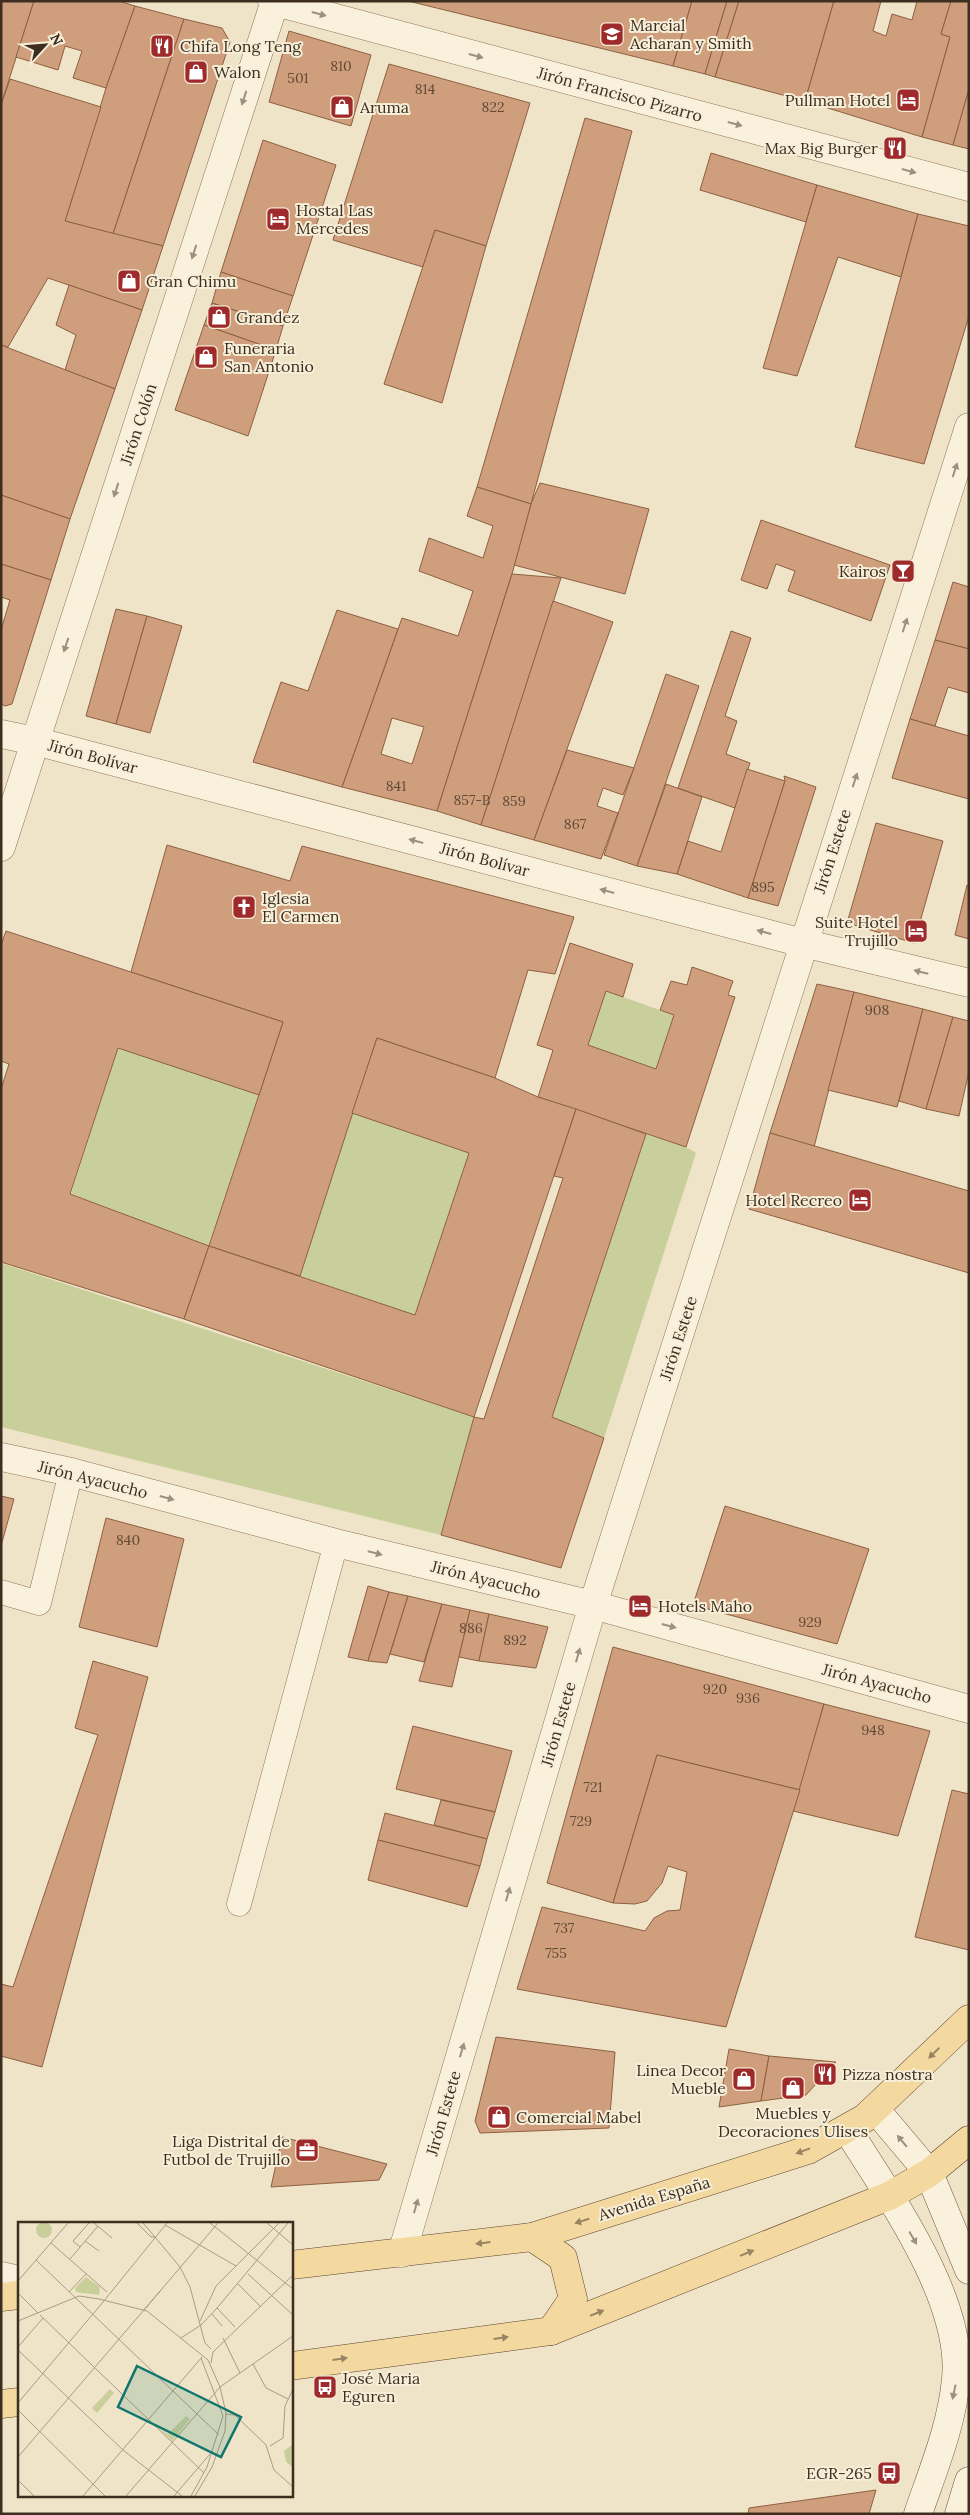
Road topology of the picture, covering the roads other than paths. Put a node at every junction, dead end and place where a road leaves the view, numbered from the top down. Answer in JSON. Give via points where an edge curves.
{"nodes":[{"id":1,"x":274,"y":2,"type":"edge"},
{"id":2,"x":969,"y":186,"type":"edge"},
{"id":3,"x":969,"y":427,"type":"edge"},
{"id":4,"x":1,"y":734,"type":"edge"},
{"id":5,"x":35,"y":741,"type":"junction"},
{"id":6,"x":1,"y":847,"type":"edge"},
{"id":7,"x":803,"y":943,"type":"junction"},
{"id":8,"x":969,"y":983,"type":"edge"},
{"id":9,"x":1,"y":1457,"type":"edge"},
{"id":10,"x":71,"y":1472,"type":"junction"},
{"id":11,"x":336,"y":1543,"type":"junction"},
{"id":12,"x":1,"y":1592,"type":"edge"},
{"id":13,"x":593,"y":1605,"type":"junction"},
{"id":14,"x":969,"y":1709,"type":"edge"},
{"id":15,"x":239,"y":1904,"type":"dead end"},
{"id":16,"x":969,"y":2018,"type":"edge"},
{"id":17,"x":876,"y":2109,"type":"junction"},
{"id":18,"x":847,"y":2129,"type":"junction"},
{"id":19,"x":969,"y":2140,"type":"edge"},
{"id":20,"x":929,"y":2173,"type":"junction"},
{"id":21,"x":889,"y":2196,"type":"junction"},
{"id":22,"x":532,"y":2237,"type":"junction"},
{"id":23,"x":402,"y":2253,"type":"junction"},
{"id":24,"x":292,"y":2265,"type":"edge"},
{"id":25,"x":969,"y":2270,"type":"edge"},
{"id":26,"x":1,"y":2276,"type":"edge"},
{"id":27,"x":18,"y":2280,"type":"edge"},
{"id":28,"x":18,"y":2295,"type":"edge"},
{"id":29,"x":1,"y":2296,"type":"edge"},
{"id":30,"x":551,"y":2331,"type":"junction"},
{"id":31,"x":292,"y":2366,"type":"edge"},
{"id":32,"x":18,"y":2402,"type":"edge"},
{"id":33,"x":1,"y":2404,"type":"edge"},
{"id":34,"x":969,"y":2481,"type":"edge"},
{"id":35,"x":918,"y":2514,"type":"edge"},
{"id":36,"x":959,"y":2514,"type":"edge"}],
"edges":[{"from":1,"to":2,"type":"street","name":"Jirón Francisco Pizarro","one_way":true},
{"from":1,"to":5,"type":"street","name":"Jirón Colón","one_way":true},
{"from":7,"to":3,"type":"street","name":"Jirón Estete","one_way":true},
{"from":4,"to":5,"type":"street","name":"Jirón Bolívar"},
{"from":5,"to":6,"type":"street","name":"Jirón Colón"},
{"from":7,"to":5,"type":"street","name":"Jirón Bolívar","one_way":true},
{"from":8,"to":7,"type":"street","name":"Jirón Bolívar","one_way":true},
{"from":7,"to":13,"type":"street","name":"Jirón Estete"},
{"from":9,"to":10,"type":"street","name":"Jirón Ayacucho"},
{"from":10,"to":11,"type":"street","name":"Jirón Ayacucho","one_way":true},
{"from":10,"to":12,"type":"lane","via":[[39,1603]]},
{"from":11,"to":13,"type":"street","name":"Jirón Ayacucho","one_way":true},
{"from":11,"to":15,"type":"lane"},
{"from":13,"to":14,"type":"street","name":"Jirón Ayacucho","one_way":true},
{"from":23,"to":13,"type":"street","name":"Jirón Estete","one_way":true},
{"from":16,"to":17,"type":"main road","name":"Avenida España","one_way":true},
{"from":17,"to":18,"type":"main road","name":"Avenida España"},
{"from":20,"to":17,"type":"street","one_way":true},
{"from":18,"to":21,"type":"street"},
{"from":18,"to":22,"type":"main road","name":"Avenida España","one_way":true,"via":[[808,2150]]},
{"from":19,"to":20,"type":"main road"},
{"from":20,"to":21,"type":"main road"},
{"from":20,"to":25,"type":"street"},
{"from":30,"to":21,"type":"main road","one_way":true},
{"from":21,"to":35,"type":"street","one_way":true,"via":[[922,2255],[952,2329],[956,2378],[945,2434]]},
{"from":22,"to":23,"type":"main road","name":"Avenida España","one_way":true},
{"from":22,"to":30,"type":"main road","via":[[563,2258],[573,2299]]},
{"from":23,"to":24,"type":"main road","name":"Avenida España"},
{"from":26,"to":27,"type":"street"},
{"from":28,"to":29,"type":"main road"},
{"from":31,"to":30,"type":"main road","one_way":true},
{"from":32,"to":33,"type":"main road"},
{"from":34,"to":36,"type":"street"}]}
